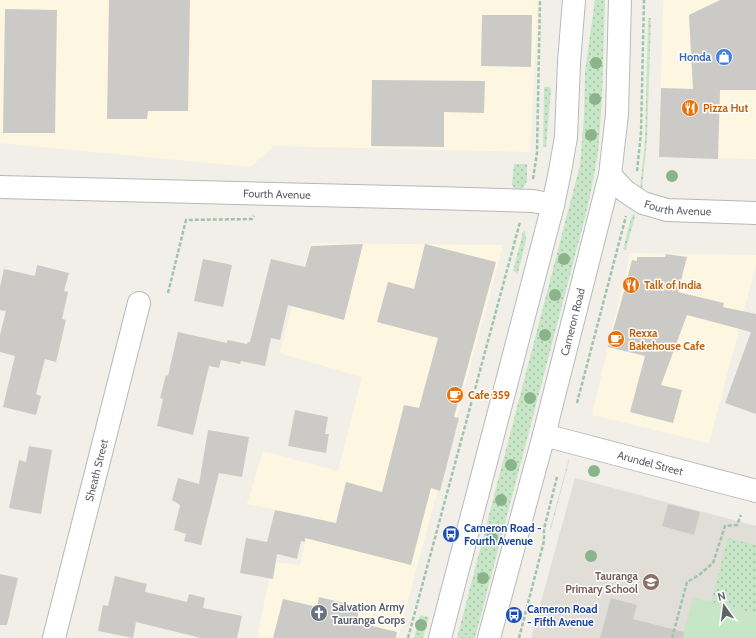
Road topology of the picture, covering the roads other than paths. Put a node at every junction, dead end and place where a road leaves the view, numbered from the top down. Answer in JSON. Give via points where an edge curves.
{"nodes":[{"id":1,"x":574,"y":0,"type":"edge"},
{"id":2,"x":620,"y":0,"type":"edge"},
{"id":3,"x":610,"y":175,"type":"junction"},
{"id":4,"x":0,"y":187,"type":"edge"},
{"id":5,"x":553,"y":205,"type":"junction"},
{"id":6,"x":756,"y":213,"type":"edge"},
{"id":7,"x":139,"y":303,"type":"dead end"},
{"id":8,"x":544,"y":435,"type":"junction"},
{"id":9,"x":756,"y":491,"type":"edge"},
{"id":10,"x":54,"y":638,"type":"edge"},
{"id":11,"x":440,"y":638,"type":"edge"},
{"id":12,"x":489,"y":638,"type":"edge"}],
"edges":[{"from":1,"to":5,"type":"main road","via":[[566,137]]},
{"from":2,"to":3,"type":"main road","name":"Cameron Road","via":[[617,114]]},
{"from":3,"to":6,"type":"main road","name":"Fourth Avenue","via":[[625,191],[643,203],[667,210]]},
{"from":3,"to":8,"type":"main road","name":"Cameron Road"},
{"from":4,"to":5,"type":"main road","name":"Fourth Avenue","via":[[451,198],[533,201]]},
{"from":5,"to":11,"type":"main road"},
{"from":7,"to":10,"type":"main road","name":"Sheath Street"},
{"from":8,"to":9,"type":"main road","name":"Arundel Street"},
{"from":8,"to":12,"type":"main road","name":"Cameron Road"}]}
